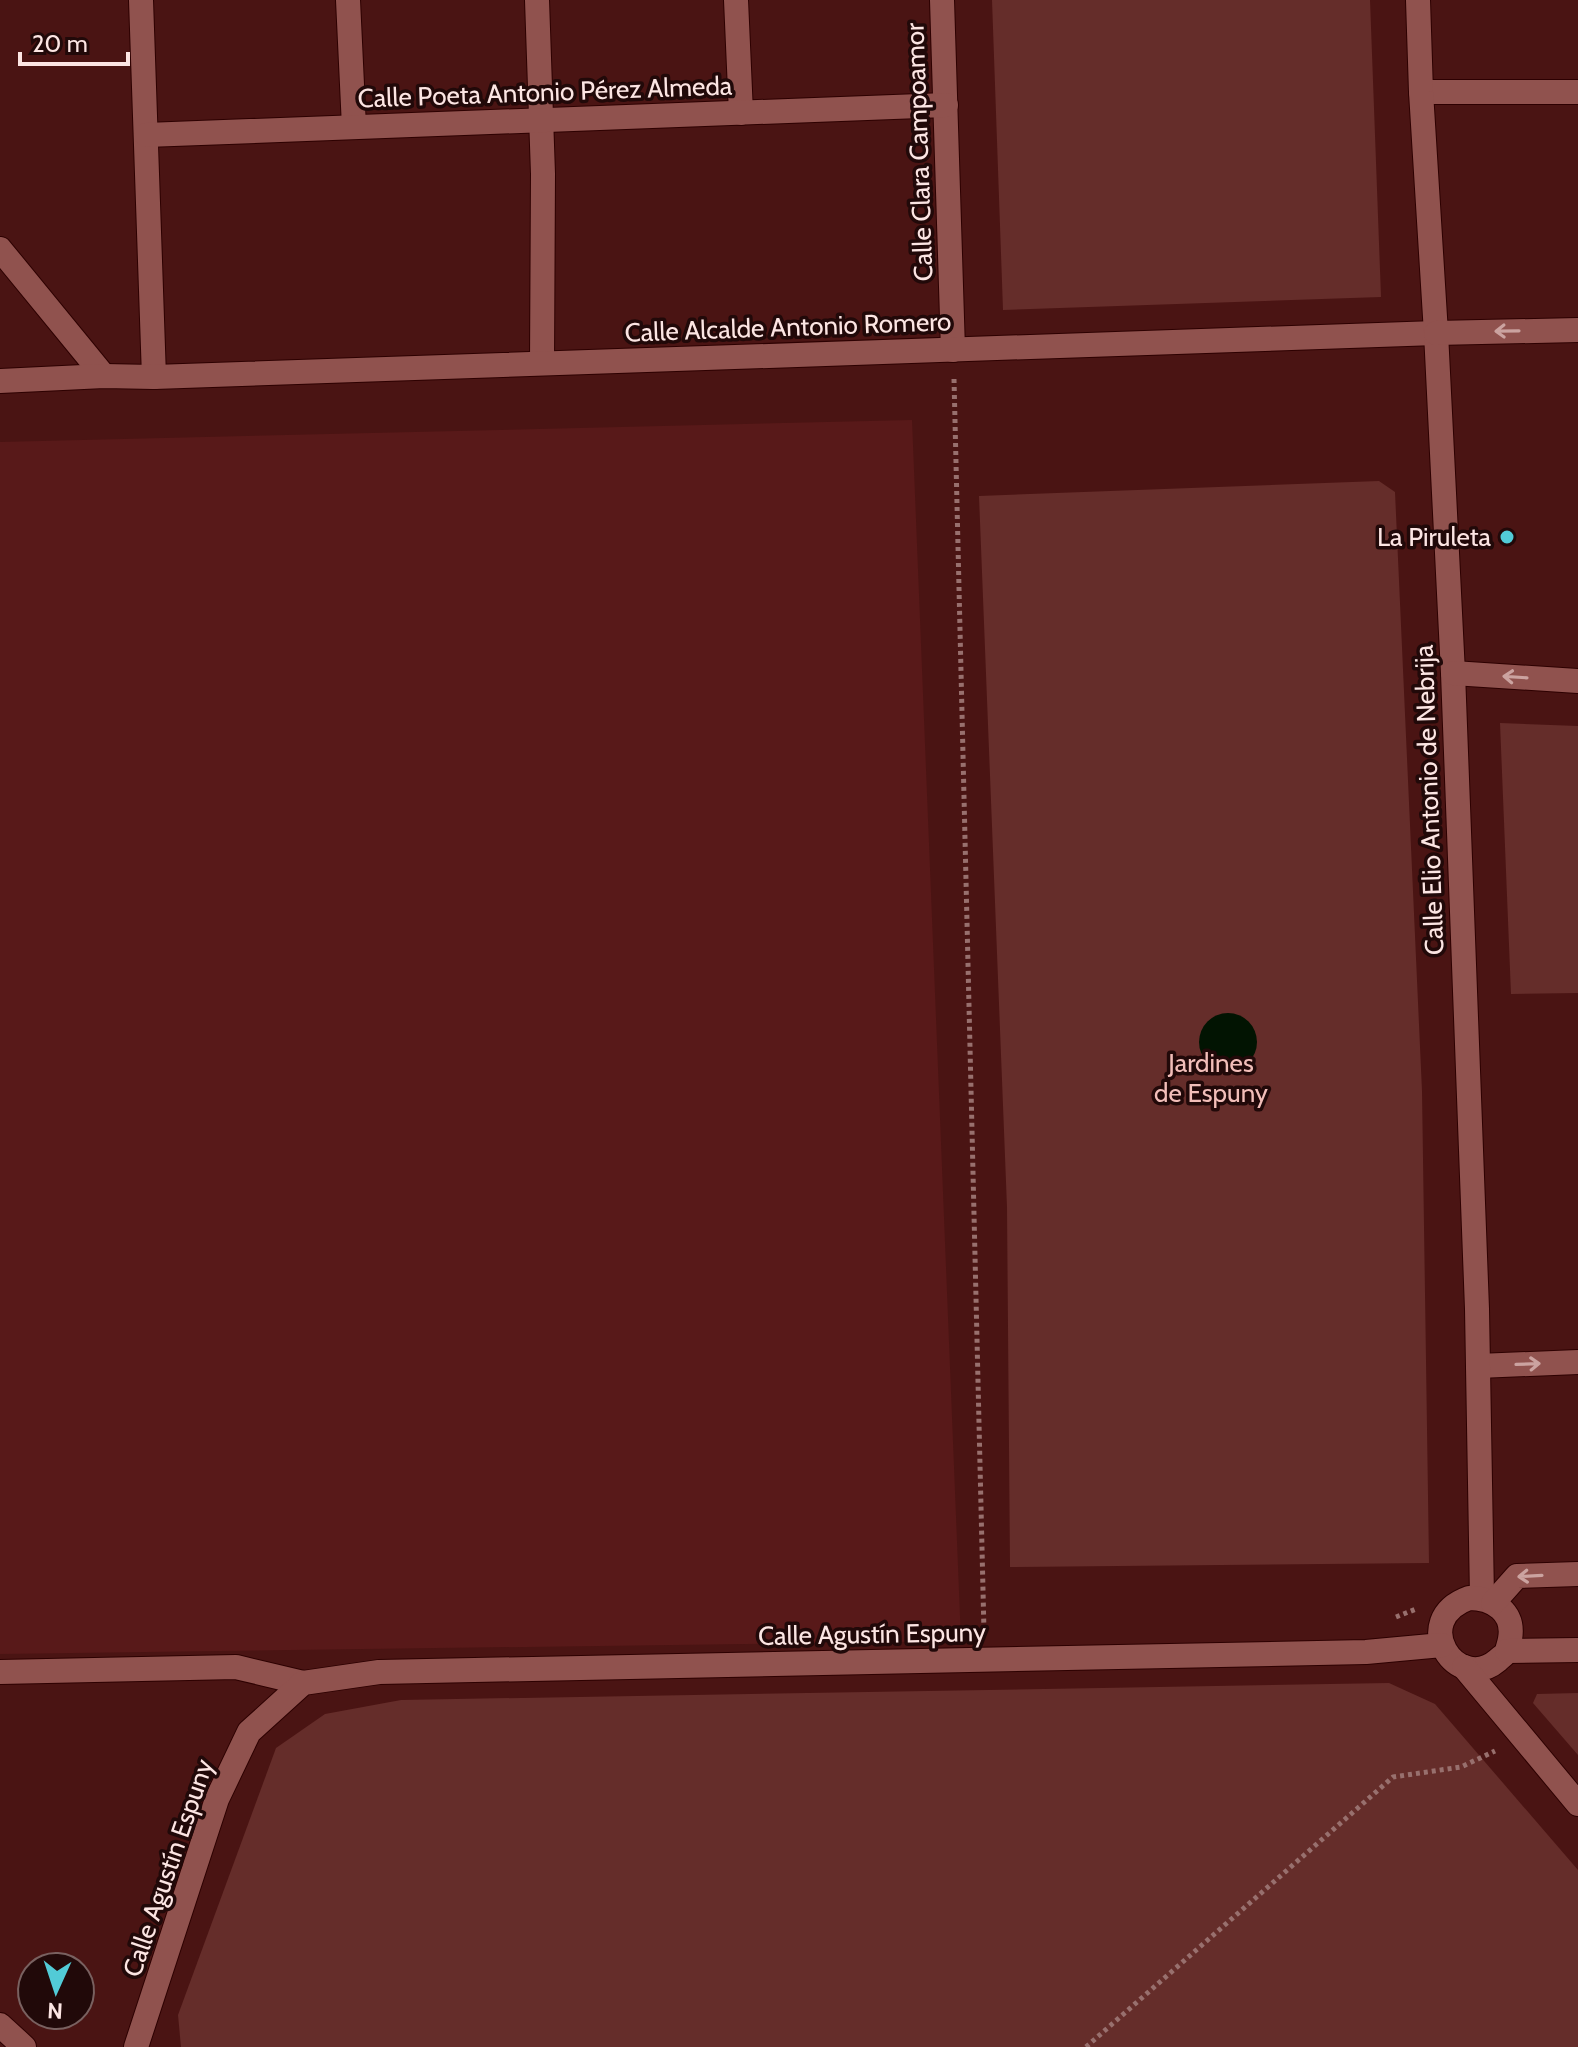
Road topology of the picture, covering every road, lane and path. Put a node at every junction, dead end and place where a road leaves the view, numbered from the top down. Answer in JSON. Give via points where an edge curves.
{"nodes":[{"id":1,"x":141,"y":0,"type":"edge"},
{"id":2,"x":348,"y":0,"type":"edge"},
{"id":3,"x":537,"y":0,"type":"edge"},
{"id":4,"x":736,"y":0,"type":"edge"},
{"id":5,"x":942,"y":0,"type":"edge"},
{"id":6,"x":1418,"y":0,"type":"edge"},
{"id":7,"x":1421,"y":92,"type":"junction"},
{"id":8,"x":1578,"y":92,"type":"edge"},
{"id":9,"x":946,"y":105,"type":"junction"},
{"id":10,"x":741,"y":113,"type":"junction"},
{"id":11,"x":541,"y":121,"type":"junction"},
{"id":12,"x":354,"y":127,"type":"junction"},
{"id":13,"x":146,"y":135,"type":"junction"},
{"id":14,"x":0,"y":249,"type":"edge"},
{"id":15,"x":1578,"y":330,"type":"edge"},
{"id":16,"x":1436,"y":333,"type":"junction"},
{"id":17,"x":953,"y":350,"type":"junction"},
{"id":18,"x":542,"y":363,"type":"junction"},
{"id":19,"x":104,"y":376,"type":"junction"},
{"id":20,"x":154,"y":377,"type":"junction"},
{"id":21,"x":0,"y":381,"type":"edge"},
{"id":22,"x":1453,"y":673,"type":"junction"},
{"id":23,"x":1578,"y":681,"type":"edge"},
{"id":24,"x":1578,"y":1362,"type":"edge"},
{"id":25,"x":1478,"y":1366,"type":"junction"},
{"id":26,"x":1578,"y":1574,"type":"edge"},
{"id":27,"x":1488,"y":1600,"type":"junction"},
{"id":28,"x":1421,"y":1607,"type":"dead end"},
{"id":29,"x":1393,"y":1618,"type":"dead end"},
{"id":30,"x":1442,"y":1645,"type":"junction"},
{"id":31,"x":1578,"y":1650,"type":"edge"},
{"id":32,"x":1507,"y":1651,"type":"junction"},
{"id":33,"x":985,"y":1660,"type":"junction"},
{"id":34,"x":1464,"y":1667,"type":"junction"},
{"id":35,"x":0,"y":1672,"type":"edge"},
{"id":36,"x":303,"y":1683,"type":"junction"},
{"id":37,"x":1524,"y":1739,"type":"junction"},
{"id":38,"x":1578,"y":1804,"type":"edge"},
{"id":39,"x":0,"y":2025,"type":"edge"},
{"id":40,"x":24,"y":2047,"type":"edge"},
{"id":41,"x":136,"y":2047,"type":"edge"},
{"id":42,"x":1086,"y":2047,"type":"edge"}],
"edges":[{"from":1,"to":13,"type":"street"},
{"from":2,"to":12,"type":"street"},
{"from":3,"to":11,"type":"street"},
{"from":4,"to":10,"type":"street"},
{"from":5,"to":9,"type":"street","name":"Calle Clara Campoamor"},
{"from":6,"to":7,"type":"street","name":"Calle Elio Antonio de Nebrija"},
{"from":7,"to":8,"type":"street"},
{"from":7,"to":16,"type":"street","name":"Calle Elio Antonio de Nebrija"},
{"from":9,"to":10,"type":"street","name":"Calle Poeta Antonio Pérez Almeda"},
{"from":9,"to":17,"type":"street","name":"Calle Clara Campoamor"},
{"from":10,"to":11,"type":"street","name":"Calle Poeta Antonio Pérez Almeda"},
{"from":11,"to":12,"type":"street","name":"Calle Poeta Antonio Pérez Almeda"},
{"from":11,"to":18,"type":"street"},
{"from":12,"to":13,"type":"street","name":"Calle Poeta Antonio Pérez Almeda"},
{"from":13,"to":20,"type":"street"},
{"from":14,"to":19,"type":"street"},
{"from":15,"to":16,"type":"street","name":"Calle Alcalde Antonio Romero","one_way":true},
{"from":16,"to":17,"type":"street","name":"Calle Alcalde Antonio Romero"},
{"from":16,"to":22,"type":"street","name":"Calle Elio Antonio de Nebrija"},
{"from":17,"to":18,"type":"street","name":"Calle Alcalde Antonio Romero"},
{"from":17,"to":33,"type":"path"},
{"from":18,"to":20,"type":"street","name":"Calle Alcalde Antonio Romero"},
{"from":19,"to":20,"type":"street","name":"Calle Alcalde Antonio Romero"},
{"from":19,"to":21,"type":"street","name":"Calle Alcalde Antonio Romero"},
{"from":23,"to":22,"type":"street","one_way":true},
{"from":22,"to":25,"type":"street","name":"Calle Elio Antonio de Nebrija"},
{"from":25,"to":24,"type":"street","one_way":true},
{"from":25,"to":27,"type":"street","name":"Calle Elio Antonio de Nebrija"},
{"from":26,"to":27,"type":"street","one_way":true,"via":[[1517,1576]]},
{"from":27,"to":30,"type":"street","via":[[1457,1602],[1442,1621]]},
{"from":27,"to":32,"type":"street","via":[[1509,1621]]},
{"from":28,"to":29,"type":"path"},
{"from":30,"to":33,"type":"street","name":"Calle Agustín Espuny","via":[[1366,1652]]},
{"from":30,"to":34,"type":"street"},
{"from":31,"to":32,"type":"street"},
{"from":32,"to":34,"type":"street","via":[[1492,1665]]},
{"from":33,"to":36,"type":"street","name":"Calle Agustín Espuny","via":[[379,1672]]},
{"from":34,"to":37,"type":"street"},
{"from":35,"to":36,"type":"street","name":"Calle Agustín Espuny","via":[[236,1667]]},
{"from":36,"to":41,"type":"street","name":"Calle Agustín Espuny","via":[[249,1732],[217,1799]]},
{"from":37,"to":38,"type":"street"},
{"from":37,"to":42,"type":"path","via":[[1461,1767],[1393,1777]]},
{"from":39,"to":40,"type":"street"}]}
